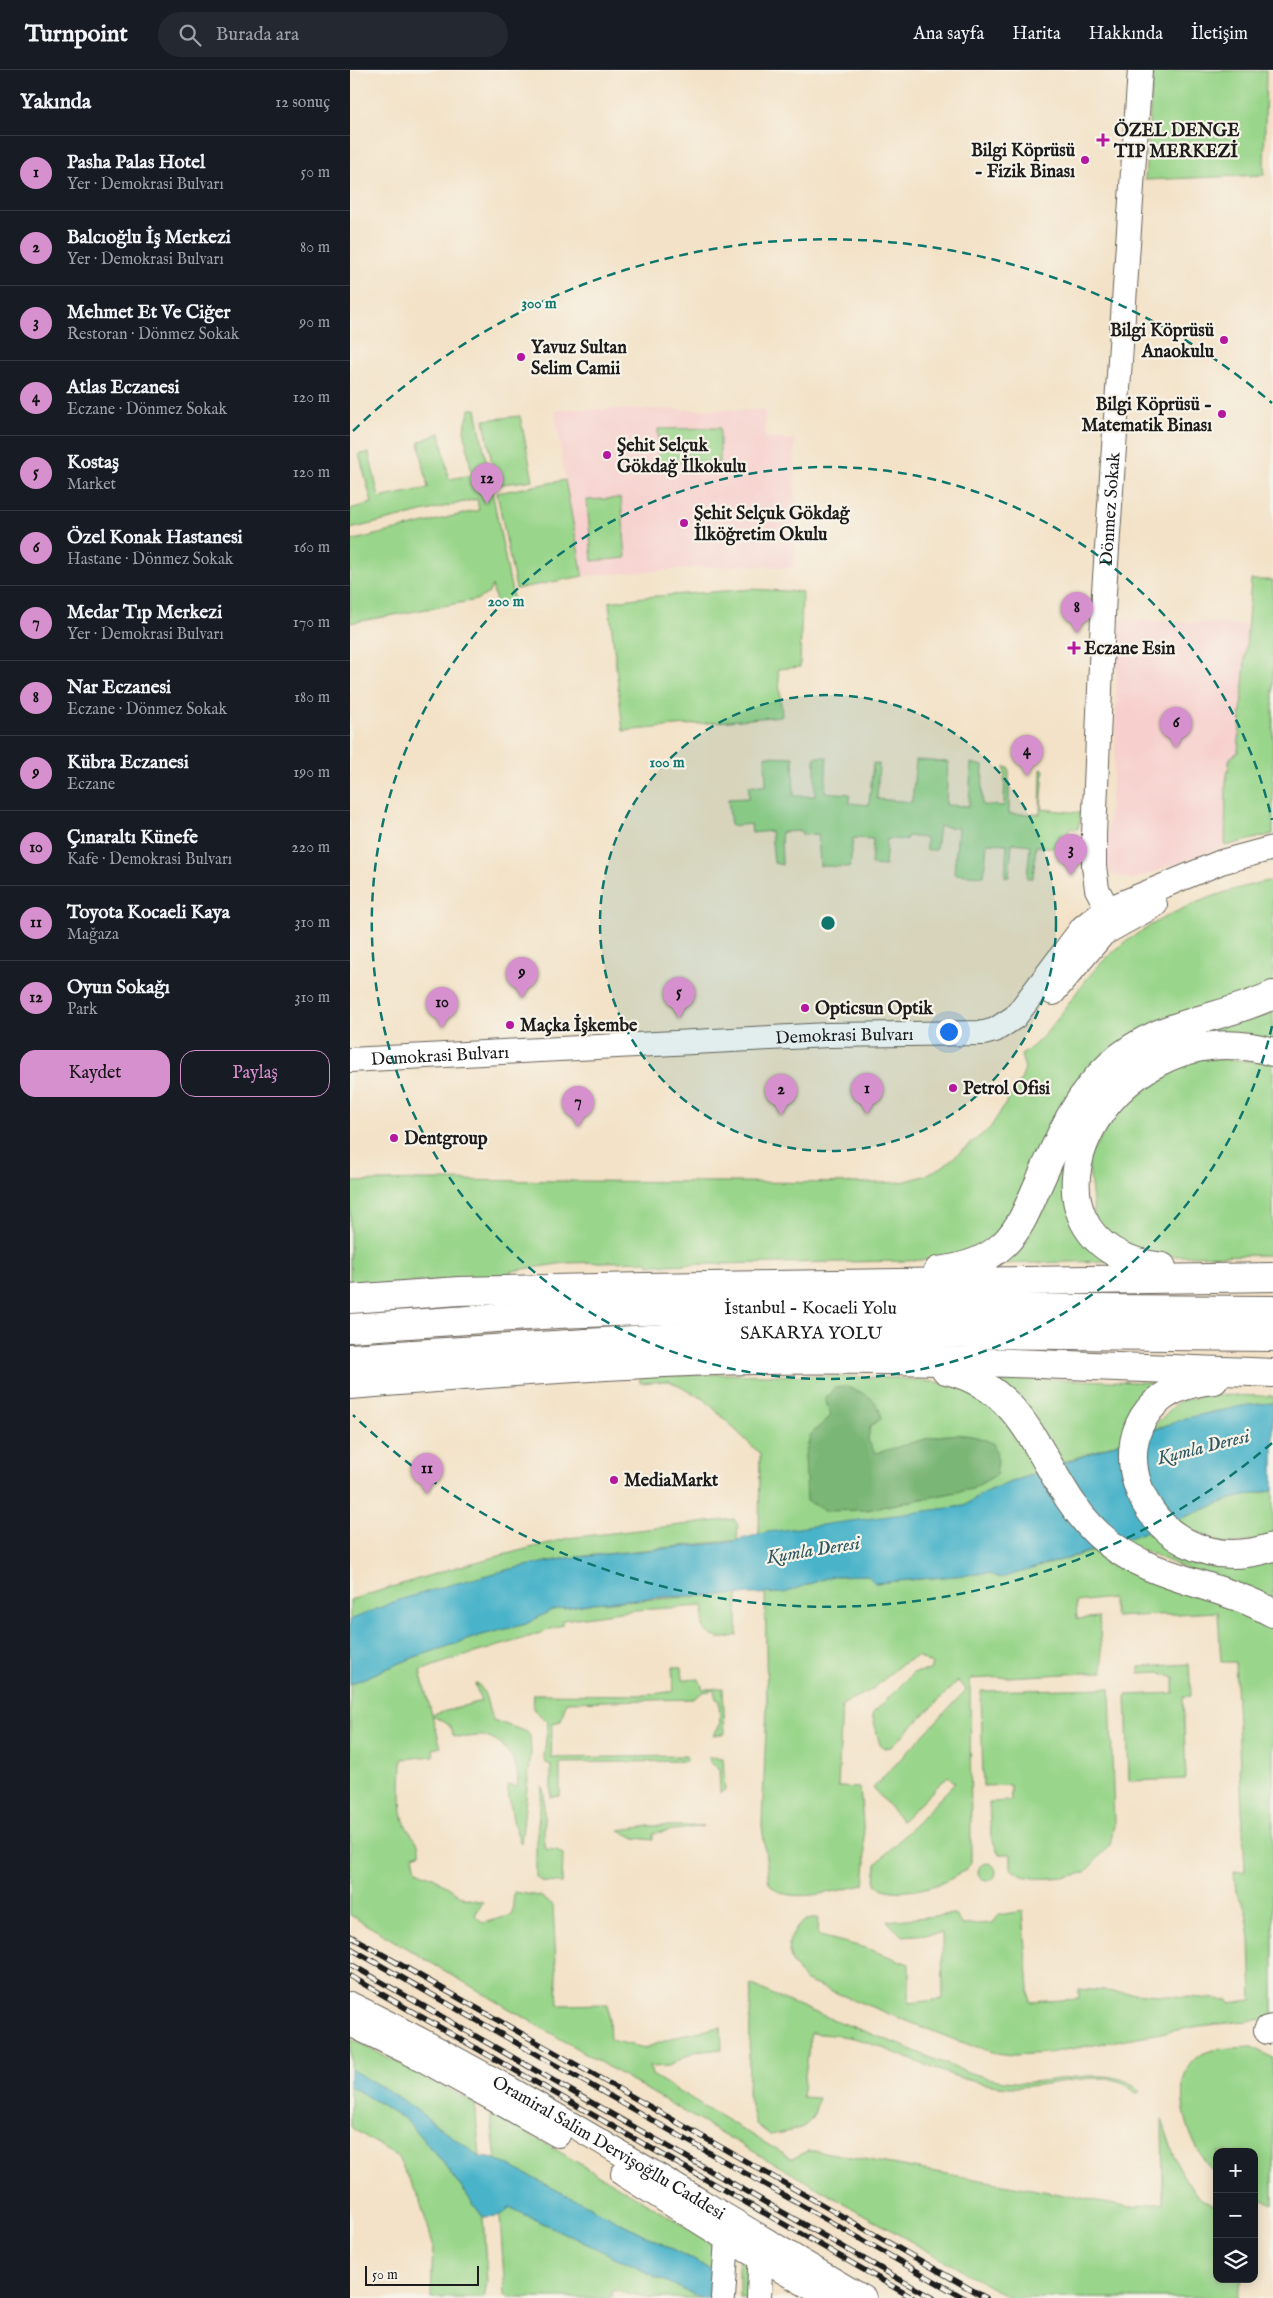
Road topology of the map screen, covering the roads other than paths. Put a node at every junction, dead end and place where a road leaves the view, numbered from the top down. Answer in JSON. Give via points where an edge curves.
{"nodes":[{"id":1,"x":1140,"y":70,"type":"edge"},
{"id":2,"x":1273,"y":848,"type":"edge"},
{"id":3,"x":1273,"y":863,"type":"edge"},
{"id":4,"x":1107,"y":908,"type":"junction"},
{"id":5,"x":1273,"y":995,"type":"edge"},
{"id":6,"x":828,"y":1042,"type":"junction"},
{"id":7,"x":1273,"y":1052,"type":"edge"},
{"id":8,"x":350,"y":1060,"type":"edge"},
{"id":9,"x":392,"y":1065,"type":"junction"},
{"id":10,"x":350,"y":1075,"type":"edge"},
{"id":11,"x":1261,"y":1277,"type":"edge"},
{"id":12,"x":856,"y":1282,"type":"junction"},
{"id":13,"x":646,"y":1287,"type":"junction"},
{"id":14,"x":350,"y":1299,"type":"edge"},
{"id":15,"x":1273,"y":1310,"type":"edge"},
{"id":16,"x":350,"y":1320,"type":"edge"},
{"id":17,"x":350,"y":1328,"type":"edge"},
{"id":18,"x":1273,"y":1337,"type":"edge"},
{"id":19,"x":350,"y":1358,"type":"edge"},
{"id":20,"x":908,"y":1361,"type":"junction"},
{"id":21,"x":350,"y":1365,"type":"edge"},
{"id":22,"x":516,"y":1372,"type":"junction"},
{"id":23,"x":1273,"y":1374,"type":"edge"},
{"id":24,"x":350,"y":1385,"type":"edge"},
{"id":25,"x":1273,"y":1547,"type":"edge"},
{"id":26,"x":1273,"y":1613,"type":"edge"},
{"id":27,"x":350,"y":2004,"type":"edge"},
{"id":28,"x":350,"y":2024,"type":"edge"},
{"id":29,"x":730,"y":2231,"type":"junction"},
{"id":30,"x":763,"y":2250,"type":"junction"},
{"id":31,"x":798,"y":2280,"type":"junction"},
{"id":32,"x":723,"y":2287,"type":"edge"},
{"id":33,"x":760,"y":2297,"type":"edge"},
{"id":34,"x":829,"y":2298,"type":"edge"},
{"id":35,"x":864,"y":2298,"type":"edge"}],
"edges":[{"from":1,"to":4,"type":"main road","name":"Dönmez Sokak","via":[[1104,592],[1094,835],[1094,866]]},
{"from":2,"to":4,"type":"main road","name":"Demokrasi Bulvarı","via":[[1221,862]]},
{"from":3,"to":4,"type":"main road","name":"Demokrasi Bulvarı"},
{"from":4,"to":6,"type":"main road","name":"Demokrasi Bulvarı","via":[[1082,926],[1015,1017],[995,1030],[972,1035]]},
{"from":4,"to":6,"type":"main road","name":"Demokrasi Bulvarı","via":[[1096,940],[1026,1027],[1010,1040],[966,1051]]},
{"from":5,"to":12,"type":"highway","via":[[1163,1032],[1137,1045],[1111,1065],[1078,1101],[1019,1225],[994,1252],[949,1270]]},
{"from":6,"to":9,"type":"main road","name":"Demokrasi Bulvarı"},
{"from":7,"to":11,"type":"highway","via":[[1238,1045],[1217,1045],[1180,1052],[1143,1070],[1115,1094],[1095,1119],[1081,1150],[1076,1175],[1082,1216],[1098,1240],[1129,1261]]},
{"from":8,"to":9,"type":"main road","name":"Demokrasi Bulvarı"},
{"from":9,"to":10,"type":"main road","name":"Demokrasi Bulvarı"},
{"from":11,"to":12,"type":"highway"},
{"from":12,"to":13,"type":"highway"},
{"from":13,"to":14,"type":"highway","via":[[459,1291]]},
{"from":13,"to":16,"type":"highway","via":[[450,1306]]},
{"from":15,"to":17,"type":"highway","name":"İstanbul - Kocaeli Yolu","via":[[757,1307],[557,1314]]},
{"from":18,"to":19,"type":"highway","name":"SAKARYA YOLU","via":[[762,1332]]},
{"from":20,"to":22,"type":"highway","via":[[684,1362]]},
{"from":20,"to":23,"type":"highway"},
{"from":20,"to":26,"type":"highway","via":[[958,1373],[981,1382],[1000,1396],[1020,1417],[1081,1516],[1130,1559],[1153,1570],[1246,1600]]},
{"from":21,"to":22,"type":"highway"},
{"from":22,"to":24,"type":"highway"},
{"from":23,"to":25,"type":"highway","via":[[1195,1382],[1173,1391],[1157,1403],[1134,1435],[1134,1475],[1139,1493],[1162,1526],[1187,1544],[1209,1553],[1235,1555]]},
{"from":27,"to":29,"type":"main road","name":"Oramiral Salim Dervişoğllu Caddesi","via":[[499,2082]]},
{"from":28,"to":29,"type":"main road","name":"Oramiral Salim Dervişoğllu Caddesi","via":[[420,2058]]},
{"from":29,"to":30,"type":"main road","name":"Oramiral Salim Dervişoğllu Caddesi"},
{"from":29,"to":32,"type":"main road"},
{"from":30,"to":31,"type":"main road","name":"Oramiral Salim Dervişoğllu Caddesi"},
{"from":30,"to":33,"type":"main road"},
{"from":30,"to":35,"type":"main road","name":"Oramiral Salim Dervişoğllu Caddesi"},
{"from":31,"to":33,"type":"main road","via":[[781,2283]]},
{"from":31,"to":34,"type":"main road","name":"Oramiral Salim Dervişoğllu Caddesi"}]}
